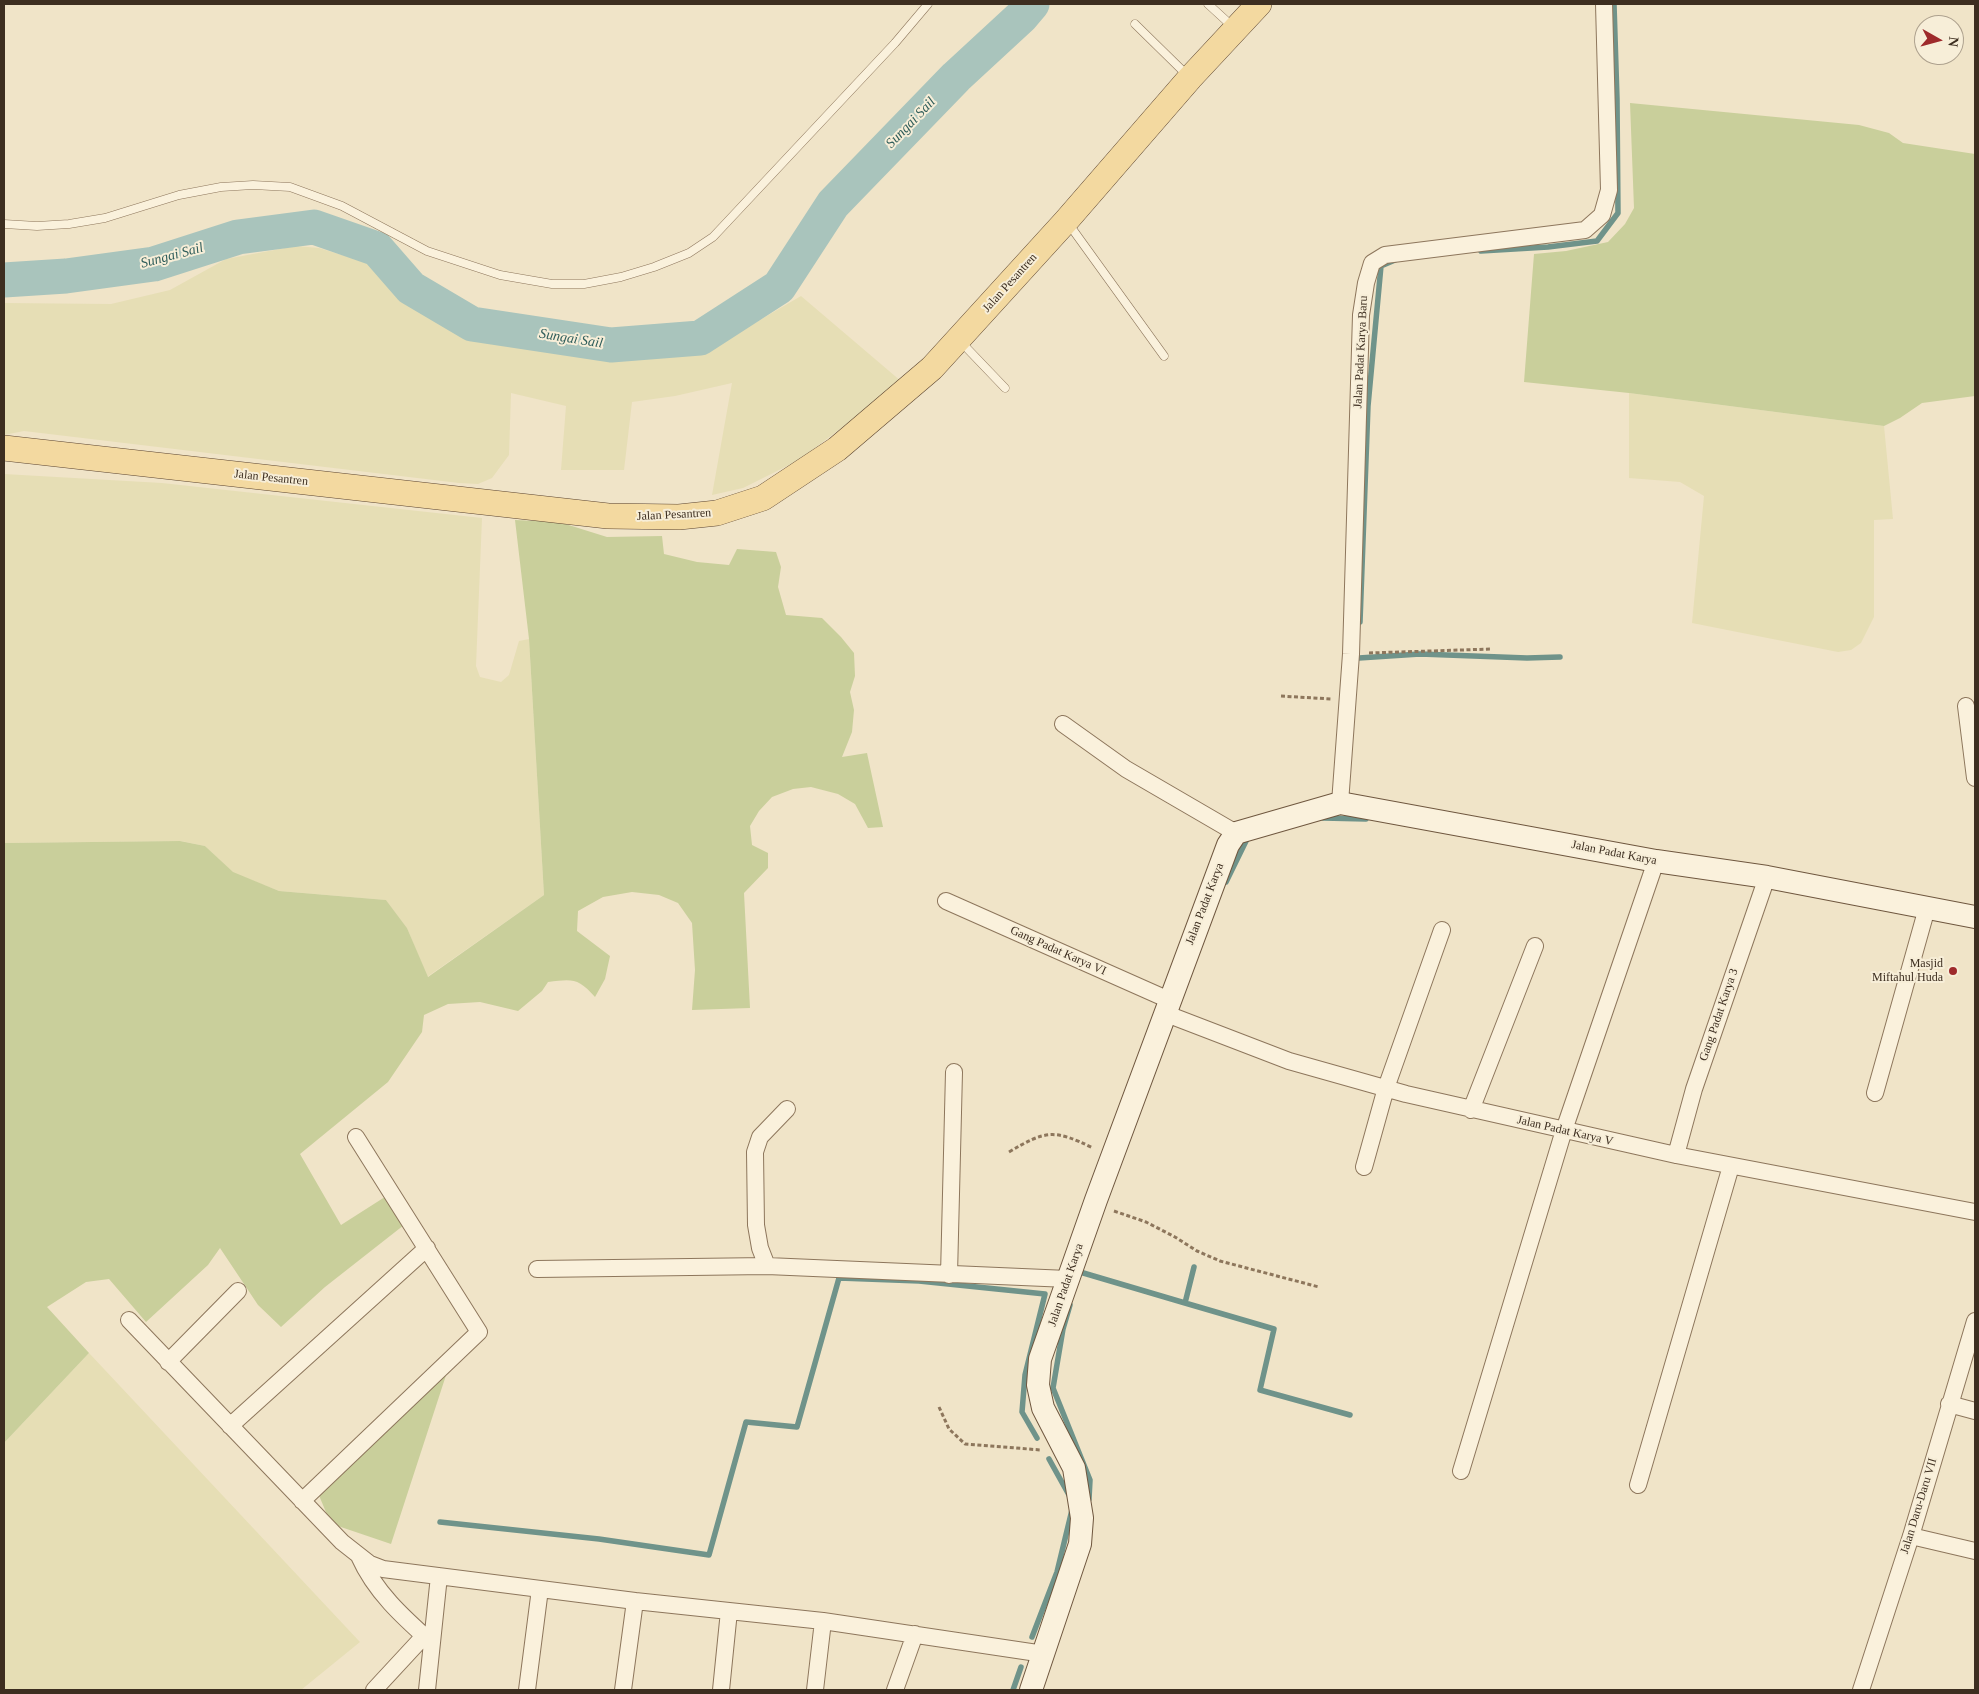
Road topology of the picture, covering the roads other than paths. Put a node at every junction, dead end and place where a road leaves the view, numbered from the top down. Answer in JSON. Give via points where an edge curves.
{"nodes":[{"id":1,"x":928,"y":4,"type":"edge"},
{"id":2,"x":1208,"y":4,"type":"edge"},
{"id":3,"x":1259,"y":4,"type":"edge"},
{"id":4,"x":1604,"y":4,"type":"edge"},
{"id":5,"x":1135,"y":24,"type":"dead end"},
{"id":6,"x":1234,"y":28,"type":"junction"},
{"id":7,"x":1190,"y":78,"type":"junction"},
{"id":8,"x":1066,"y":221,"type":"junction"},
{"id":9,"x":4,"y":224,"type":"edge"},
{"id":10,"x":959,"y":340,"type":"junction"},
{"id":11,"x":1164,"y":356,"type":"dead end"},
{"id":12,"x":1006,"y":388,"type":"dead end"},
{"id":13,"x":4,"y":448,"type":"edge"},
{"id":14,"x":1966,"y":706,"type":"dead end"},
{"id":15,"x":1063,"y":724,"type":"dead end"},
{"id":16,"x":1975,"y":778,"type":"edge"},
{"id":17,"x":1340,"y":803,"type":"junction"},
{"id":18,"x":1236,"y":833,"type":"junction"},
{"id":19,"x":1656,"y":861,"type":"junction"},
{"id":20,"x":1767,"y":877,"type":"junction"},
{"id":21,"x":946,"y":901,"type":"dead end"},
{"id":22,"x":1926,"y":908,"type":"junction"},
{"id":23,"x":1975,"y":917,"type":"edge"},
{"id":24,"x":1442,"y":930,"type":"dead end"},
{"id":25,"x":1535,"y":946,"type":"dead end"},
{"id":26,"x":1167,"y":1007,"type":"junction"},
{"id":27,"x":954,"y":1072,"type":"dead end"},
{"id":28,"x":1386,"y":1088,"type":"junction"},
{"id":29,"x":1875,"y":1093,"type":"dead end"},
{"id":30,"x":787,"y":1109,"type":"dead end"},
{"id":31,"x":1471,"y":1110,"type":"junction"},
{"id":32,"x":1564,"y":1130,"type":"junction"},
{"id":33,"x":356,"y":1137,"type":"dead end"},
{"id":34,"x":1676,"y":1155,"type":"junction"},
{"id":35,"x":1731,"y":1166,"type":"junction"},
{"id":36,"x":1364,"y":1167,"type":"dead end"},
{"id":37,"x":1975,"y":1212,"type":"edge"},
{"id":38,"x":427,"y":1248,"type":"junction"},
{"id":39,"x":767,"y":1266,"type":"junction"},
{"id":40,"x":537,"y":1269,"type":"dead end"},
{"id":41,"x":949,"y":1275,"type":"junction"},
{"id":42,"x":1068,"y":1279,"type":"junction"},
{"id":43,"x":238,"y":1291,"type":"dead end"},
{"id":44,"x":129,"y":1320,"type":"dead end"},
{"id":45,"x":1975,"y":1321,"type":"edge"},
{"id":46,"x":168,"y":1362,"type":"junction"},
{"id":47,"x":1949,"y":1404,"type":"junction"},
{"id":48,"x":1975,"y":1411,"type":"edge"},
{"id":49,"x":230,"y":1426,"type":"junction"},
{"id":50,"x":1460,"y":1471,"type":"dead end"},
{"id":51,"x":1638,"y":1485,"type":"dead end"},
{"id":52,"x":302,"y":1501,"type":"junction"},
{"id":53,"x":1911,"y":1536,"type":"junction"},
{"id":54,"x":1975,"y":1551,"type":"edge"},
{"id":55,"x":359,"y":1556,"type":"junction"},
{"id":56,"x":439,"y":1576,"type":"junction"},
{"id":57,"x":540,"y":1589,"type":"junction"},
{"id":58,"x":635,"y":1601,"type":"junction"},
{"id":59,"x":729,"y":1611,"type":"junction"},
{"id":60,"x":823,"y":1621,"type":"junction"},
{"id":61,"x":915,"y":1634,"type":"junction"},
{"id":62,"x":428,"y":1640,"type":"junction"},
{"id":63,"x":1044,"y":1654,"type":"junction"},
{"id":64,"x":374,"y":1690,"type":"edge"},
{"id":65,"x":427,"y":1690,"type":"edge"},
{"id":66,"x":528,"y":1690,"type":"edge"},
{"id":67,"x":623,"y":1690,"type":"edge"},
{"id":68,"x":721,"y":1690,"type":"edge"},
{"id":69,"x":815,"y":1690,"type":"edge"},
{"id":70,"x":896,"y":1690,"type":"edge"},
{"id":71,"x":1031,"y":1690,"type":"edge"},
{"id":72,"x":1861,"y":1690,"type":"edge"}],
"edges":[{"from":1,"to":9,"type":"lane","via":[[713,237],[689,253],[621,277],[584,284],[552,284],[500,275],[427,251],[342,206],[290,187],[253,184],[220,187],[179,195],[105,218],[37,226]]},
{"from":2,"to":6,"type":"lane"},
{"from":3,"to":6,"type":"main road","name":"Jalan Pesantren"},
{"from":4,"to":17,"type":"street","name":"Jalan Padat Karya Baru","via":[[1609,190],[1602,215],[1585,230],[1385,255],[1372,263],[1361,315],[1351,654]]},
{"from":5,"to":7,"type":"lane"},
{"from":6,"to":7,"type":"main road","name":"Jalan Pesantren"},
{"from":7,"to":8,"type":"main road","name":"Jalan Pesantren"},
{"from":8,"to":10,"type":"main road","name":"Jalan Pesantren"},
{"from":8,"to":11,"type":"lane"},
{"from":10,"to":12,"type":"lane"},
{"from":10,"to":13,"type":"main road","name":"Jalan Pesantren","via":[[932,368],[837,449],[763,498],[716,513],[679,517],[608,516]]},
{"from":14,"to":16,"type":"street"},
{"from":15,"to":18,"type":"street","via":[[1126,769]]},
{"from":17,"to":18,"type":"street","name":"Jalan Padat Karya"},
{"from":17,"to":19,"type":"street","name":"Jalan Padat Karya"},
{"from":18,"to":26,"type":"street","name":"Jalan Padat Karya","via":[[1228,844]]},
{"from":19,"to":20,"type":"street","name":"Jalan Padat Karya"},
{"from":19,"to":32,"type":"street"},
{"from":20,"to":22,"type":"street","name":"Jalan Padat Karya"},
{"from":20,"to":34,"type":"street","name":"Gang Padat Karya 3","via":[[1694,1089]]},
{"from":21,"to":26,"type":"street","name":"Gang Padat Karya VI"},
{"from":22,"to":23,"type":"street","name":"Jalan Padat Karya"},
{"from":22,"to":29,"type":"street"},
{"from":24,"to":28,"type":"street"},
{"from":25,"to":31,"type":"street"},
{"from":26,"to":28,"type":"street","name":"Jalan Padat Karya V","via":[[1289,1061]]},
{"from":26,"to":42,"type":"street","name":"Jalan Padat Karya"},
{"from":27,"to":41,"type":"street"},
{"from":28,"to":31,"type":"street","name":"Jalan Padat Karya V"},
{"from":28,"to":36,"type":"street"},
{"from":30,"to":39,"type":"street","via":[[760,1137],[755,1152],[756,1225]]},
{"from":31,"to":32,"type":"street","name":"Jalan Padat Karya V"},
{"from":32,"to":34,"type":"street","name":"Jalan Padat Karya V"},
{"from":32,"to":50,"type":"street"},
{"from":33,"to":38,"type":"street"},
{"from":34,"to":35,"type":"street","name":"Jalan Padat Karya V"},
{"from":35,"to":37,"type":"street","name":"Jalan Padat Karya V"},
{"from":35,"to":51,"type":"street"},
{"from":38,"to":49,"type":"street"},
{"from":38,"to":52,"type":"street","via":[[479,1332]]},
{"from":39,"to":40,"type":"street"},
{"from":39,"to":41,"type":"street"},
{"from":41,"to":42,"type":"street"},
{"from":42,"to":63,"type":"street","name":"Jalan Padat Karya","via":[[1040,1359],[1038,1386],[1043,1408],[1074,1468],[1082,1518],[1080,1544]]},
{"from":43,"to":46,"type":"street"},
{"from":44,"to":46,"type":"street"},
{"from":45,"to":47,"type":"street","name":"Jalan Daru-Daru VII"},
{"from":46,"to":49,"type":"street"},
{"from":47,"to":48,"type":"street"},
{"from":47,"to":53,"type":"street","name":"Jalan Daru-Daru VII"},
{"from":49,"to":52,"type":"street"},
{"from":52,"to":55,"type":"street"},
{"from":53,"to":54,"type":"street"},
{"from":53,"to":72,"type":"street","name":"Jalan Daru-Daru VII"},
{"from":55,"to":56,"type":"street","via":[[383,1569]]},
{"from":55,"to":62,"type":"street","via":[[378,1590]]},
{"from":56,"to":57,"type":"street"},
{"from":56,"to":62,"type":"street"},
{"from":57,"to":58,"type":"street"},
{"from":57,"to":66,"type":"street"},
{"from":58,"to":59,"type":"street"},
{"from":58,"to":67,"type":"street"},
{"from":59,"to":60,"type":"street"},
{"from":59,"to":68,"type":"street"},
{"from":60,"to":61,"type":"street"},
{"from":60,"to":69,"type":"street"},
{"from":61,"to":63,"type":"street"},
{"from":61,"to":70,"type":"street"},
{"from":62,"to":64,"type":"street"},
{"from":62,"to":65,"type":"street"},
{"from":63,"to":71,"type":"street","name":"Jalan Padat Karya"}]}
